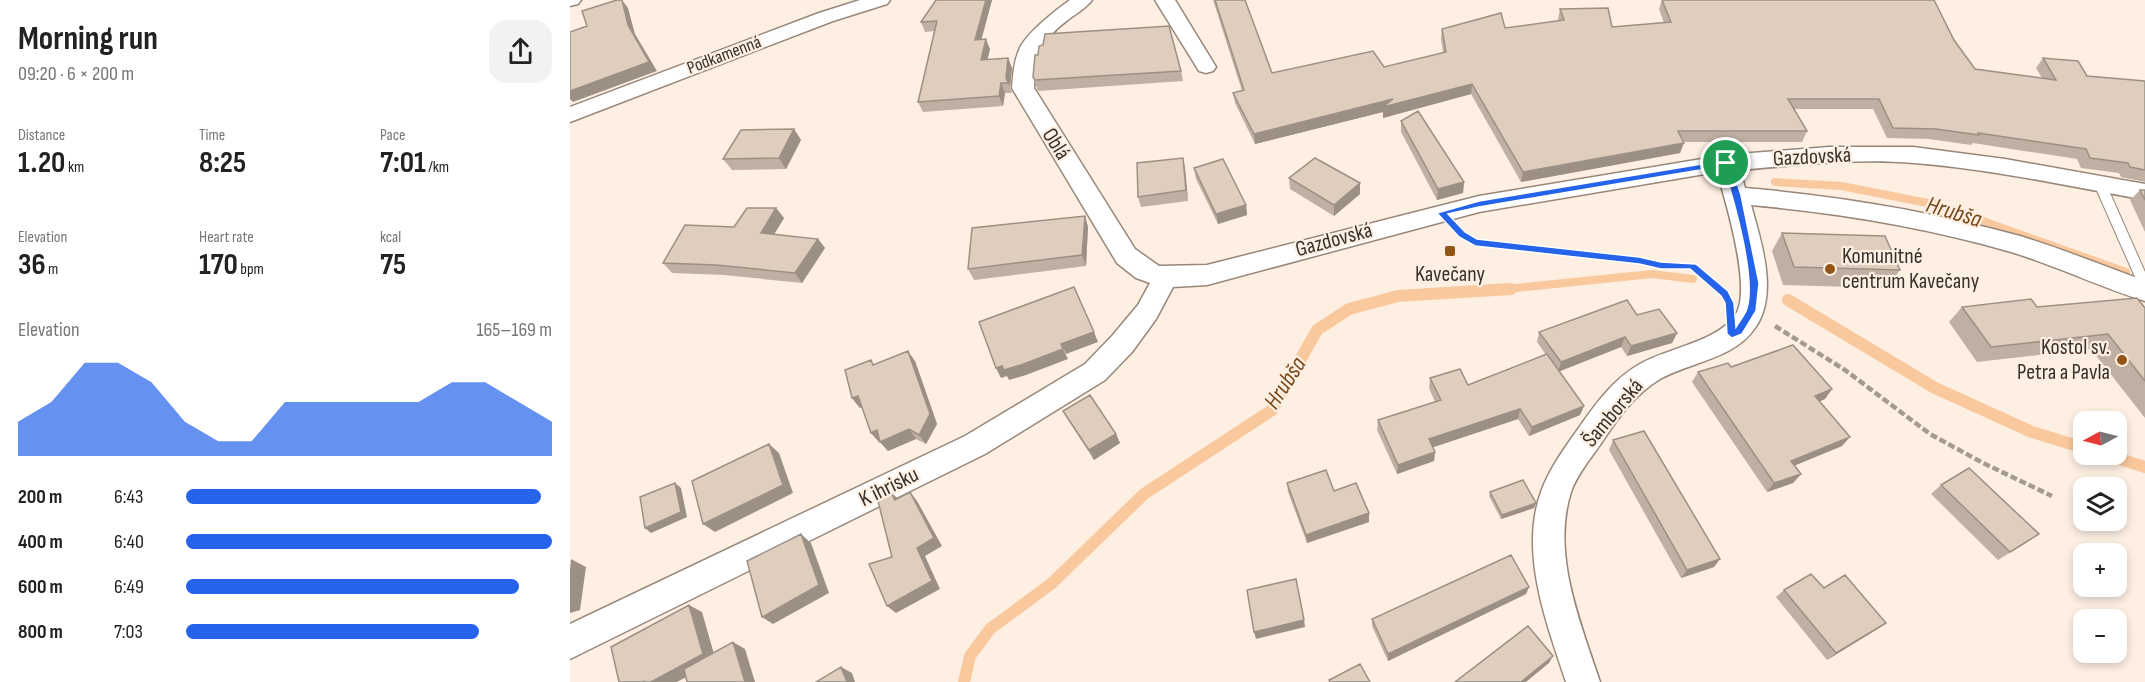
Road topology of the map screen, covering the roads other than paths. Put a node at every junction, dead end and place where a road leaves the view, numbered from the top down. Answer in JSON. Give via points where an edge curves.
{"nodes":[{"id":1,"x":880,"y":0,"type":"edge"},
{"id":2,"x":1082,"y":0,"type":"edge"},
{"id":3,"x":1165,"y":0,"type":"edge"},
{"id":4,"x":1206,"y":67,"type":"dead end"},
{"id":5,"x":570,"y":115,"type":"edge"},
{"id":6,"x":1726,"y":163,"type":"junction"},
{"id":7,"x":2100,"y":184,"type":"junction"},
{"id":8,"x":2145,"y":192,"type":"edge"},
{"id":9,"x":1736,"y":195,"type":"junction"},
{"id":10,"x":1165,"y":278,"type":"junction"},
{"id":11,"x":2145,"y":286,"type":"edge"},
{"id":12,"x":2145,"y":291,"type":"edge"},
{"id":13,"x":570,"y":642,"type":"edge"},
{"id":14,"x":1583,"y":682,"type":"edge"}],
"edges":[{"from":1,"to":5,"type":"street","name":"Podkamenná"},
{"from":2,"to":10,"type":"street","name":"Oblá","via":[[1059,17],[1029,49],[1023,88],[1126,256],[1142,271]]},
{"from":3,"to":4,"type":"street"},
{"from":6,"to":7,"type":"street","name":"Gazdovská","via":[[1829,155],[1913,155]]},
{"from":6,"to":9,"type":"street"},
{"from":6,"to":10,"type":"street","name":"Gazdovská","via":[[1479,204],[1208,275]]},
{"from":7,"to":8,"type":"street","name":"Gazdovská"},
{"from":7,"to":11,"type":"lane"},
{"from":9,"to":12,"type":"street","via":[[1825,203],[1923,221],[2018,245]]},
{"from":9,"to":14,"type":"street","name":"Šamborská","via":[[1754,283],[1751,311],[1739,331],[1637,378],[1599,423],[1557,491],[1550,516],[1551,558],[1561,615]]},
{"from":10,"to":13,"type":"street","name":"K ihrisku","via":[[1147,312],[1095,372],[975,445]]}]}
